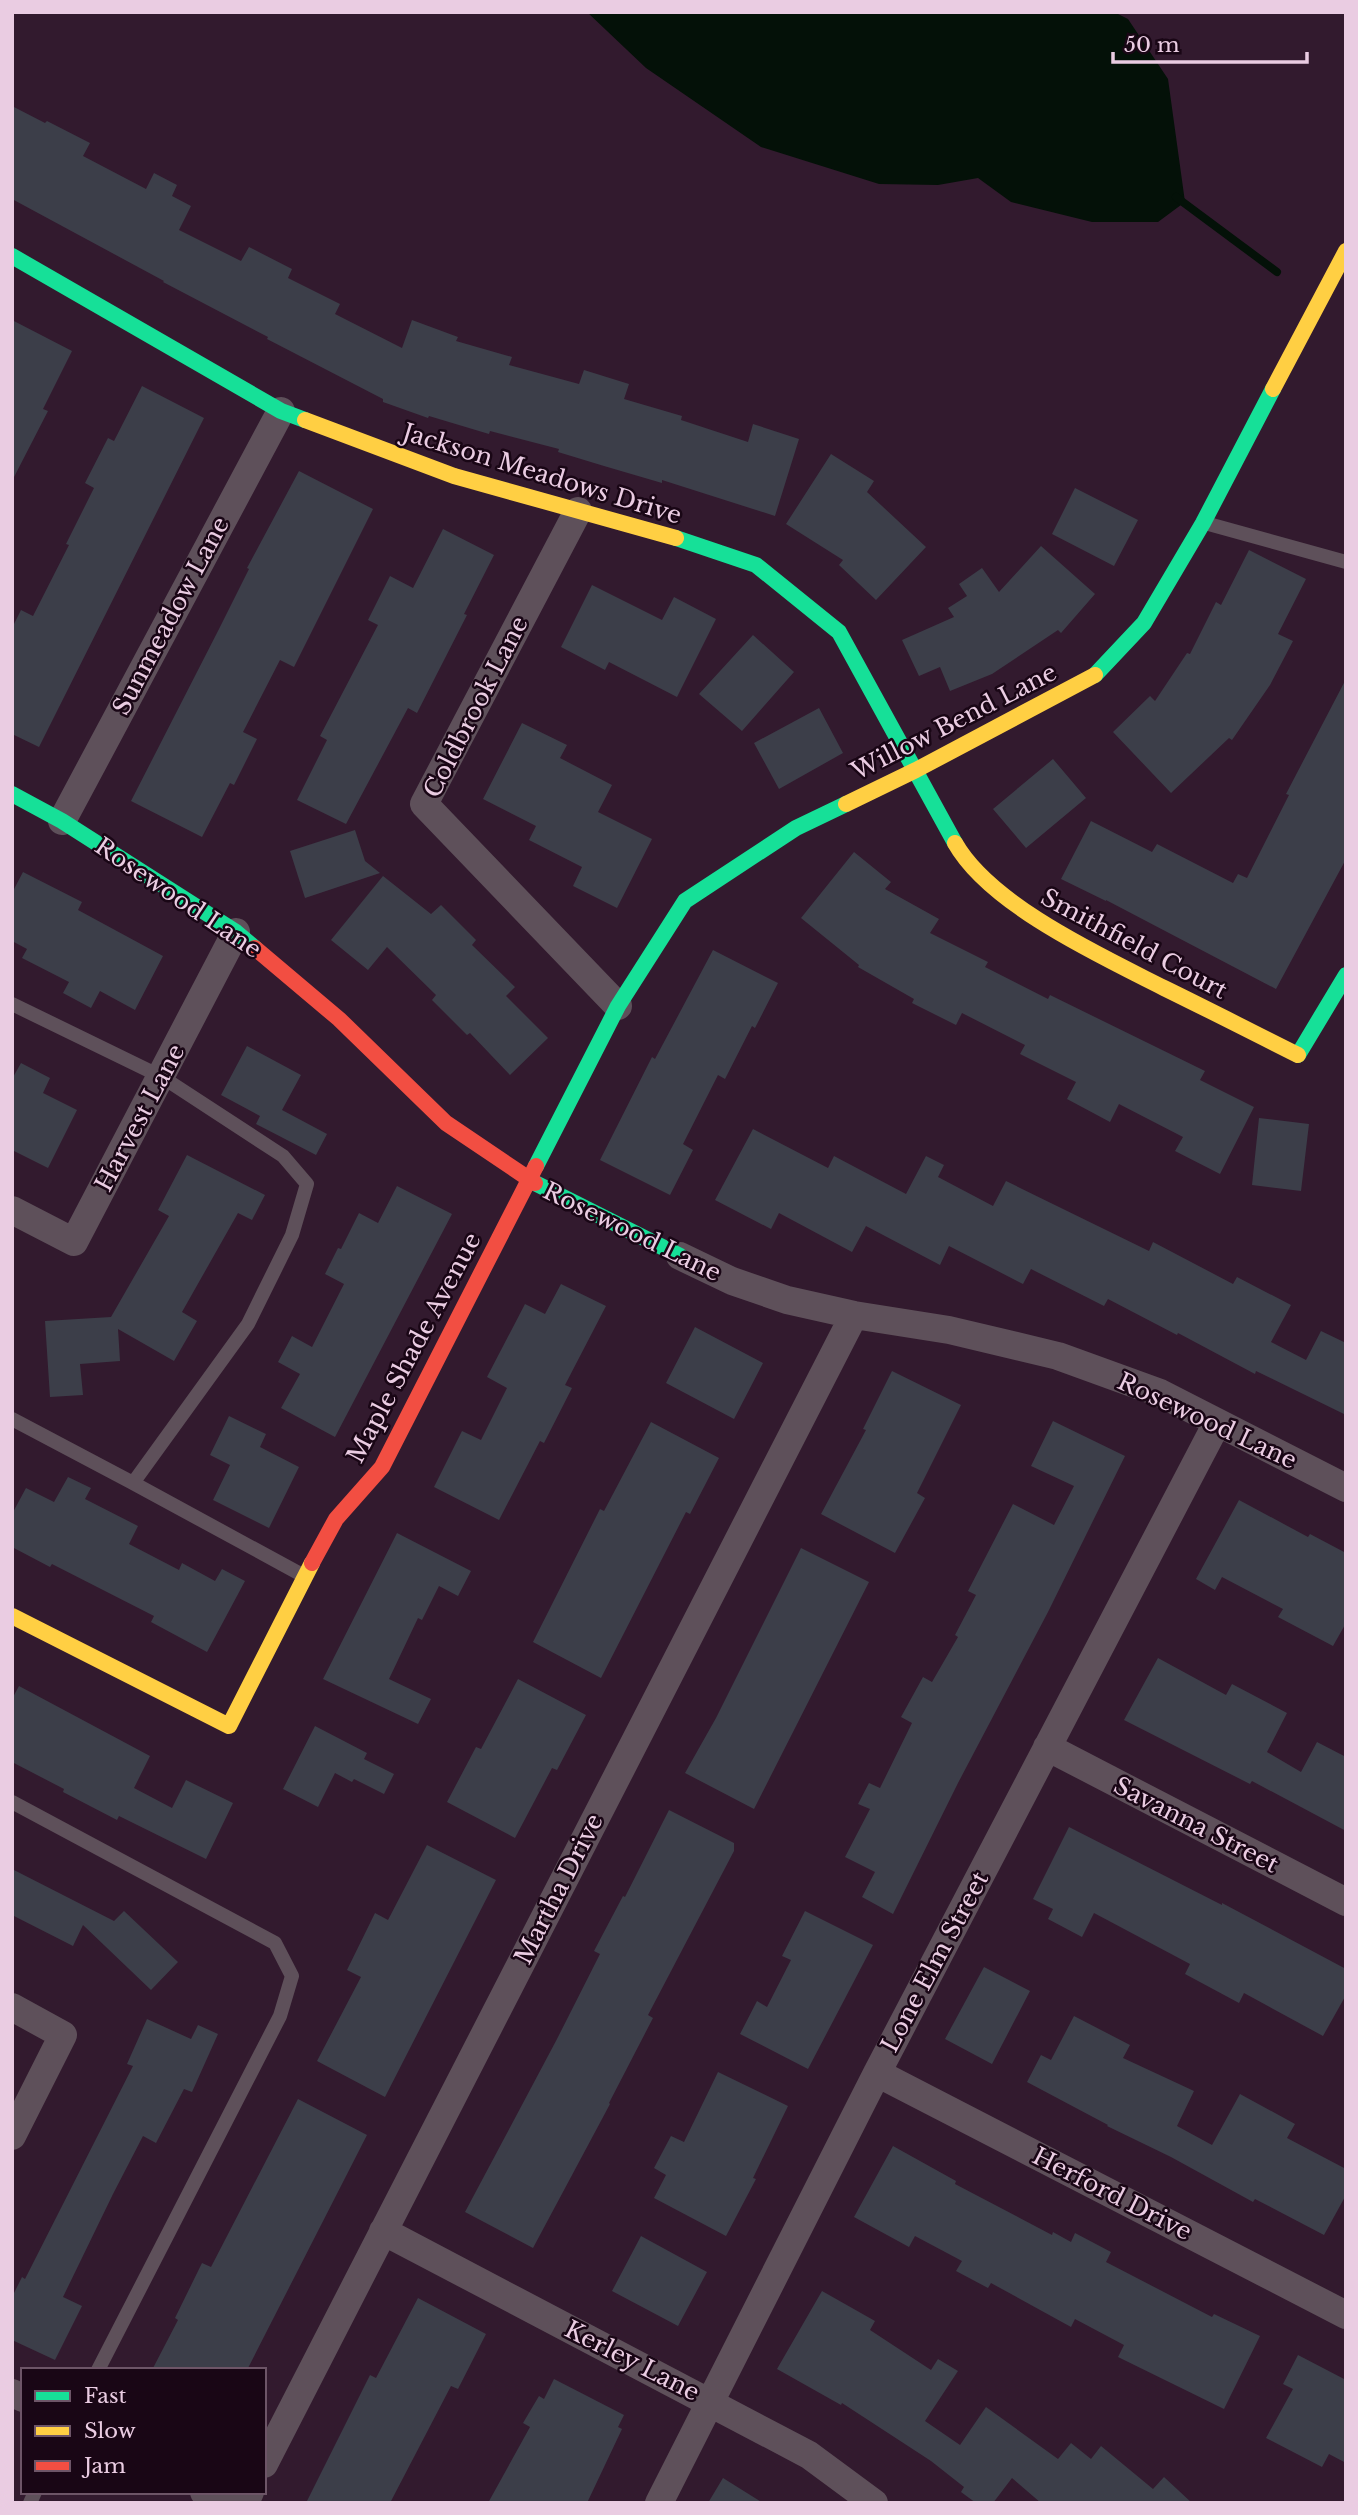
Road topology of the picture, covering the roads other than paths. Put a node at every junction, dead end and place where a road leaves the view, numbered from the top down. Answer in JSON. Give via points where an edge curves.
{"nodes":[{"id":1,"x":1346,"y":251,"type":"edge"},
{"id":2,"x":12,"y":256,"type":"edge"},
{"id":3,"x":281,"y":411,"type":"junction"},
{"id":4,"x":578,"y":511,"type":"junction"},
{"id":5,"x":1202,"y":523,"type":"junction"},
{"id":6,"x":1346,"y":562,"type":"edge"},
{"id":7,"x":916,"y":769,"type":"junction"},
{"id":8,"x":12,"y":794,"type":"edge"},
{"id":9,"x":62,"y":821,"type":"junction"},
{"id":10,"x":236,"y":932,"type":"junction"},
{"id":11,"x":1346,"y":975,"type":"edge"},
{"id":12,"x":12,"y":1004,"type":"edge"},
{"id":13,"x":618,"y":1006,"type":"junction"},
{"id":14,"x":162,"y":1077,"type":"junction"},
{"id":15,"x":529,"y":1181,"type":"junction"},
{"id":16,"x":12,"y":1210,"type":"edge"},
{"id":17,"x":680,"y":1256,"type":"joint"},
{"id":18,"x":854,"y":1315,"type":"junction"},
{"id":19,"x":12,"y":1419,"type":"edge"},
{"id":20,"x":1217,"y":1423,"type":"junction"},
{"id":21,"x":133,"y":1483,"type":"junction"},
{"id":22,"x":1346,"y":1488,"type":"edge"},
{"id":23,"x":305,"y":1576,"type":"junction"},
{"id":24,"x":12,"y":1616,"type":"edge"},
{"id":25,"x":1047,"y":1747,"type":"junction"},
{"id":26,"x":12,"y":1802,"type":"edge"},
{"id":27,"x":1346,"y":1902,"type":"edge"},
{"id":28,"x":12,"y":2007,"type":"edge"},
{"id":29,"x":877,"y":2073,"type":"junction"},
{"id":30,"x":12,"y":2136,"type":"edge"},
{"id":31,"x":383,"y":2231,"type":"junction"},
{"id":32,"x":1346,"y":2315,"type":"edge"},
{"id":33,"x":99,"y":2368,"type":"edge"},
{"id":34,"x":710,"y":2401,"type":"junction"},
{"id":35,"x":266,"y":2460,"type":"edge"},
{"id":36,"x":208,"y":2494,"type":"edge"},
{"id":37,"x":224,"y":2503,"type":"edge"},
{"id":38,"x":659,"y":2503,"type":"edge"},
{"id":39,"x":874,"y":2503,"type":"edge"}],
"edges":[{"from":1,"to":5,"type":"street","name":"Willow Bend Lane"},
{"from":2,"to":3,"type":"street","name":"Jackson Meadows Drive"},
{"from":3,"to":4,"type":"street","name":"Jackson Meadows Drive","via":[[454,476]]},
{"from":3,"to":9,"type":"street","name":"Sunmeadow Lane"},
{"from":4,"to":7,"type":"street","name":"Jackson Meadows Drive","via":[[756,565],[839,632]]},
{"from":4,"to":13,"type":"street","name":"Coldbrook Lane","via":[[424,804]]},
{"from":5,"to":6,"type":"lane"},
{"from":5,"to":7,"type":"street","name":"Willow Bend Lane","via":[[1144,623],[1097,674]]},
{"from":7,"to":11,"type":"street","name":"Smithfield Court","via":[[962,855],[1009,901],[1091,951],[1300,1056]]},
{"from":7,"to":13,"type":"street","name":"Willow Bend Lane","via":[[796,828],[685,901]]},
{"from":8,"to":9,"type":"street","name":"Rosewood Lane"},
{"from":9,"to":10,"type":"street","name":"Rosewood Lane"},
{"from":10,"to":14,"type":"street","name":"Harvest Lane"},
{"from":10,"to":15,"type":"street","name":"Rosewood Lane","via":[[339,1019],[446,1123]]},
{"from":12,"to":14,"type":"lane"},
{"from":13,"to":15,"type":"street","name":"Willow Bend Lane"},
{"from":14,"to":16,"type":"street","name":"Harvest Lane","via":[[74,1242]]},
{"from":14,"to":21,"type":"lane","via":[[283,1156],[307,1184],[292,1235],[248,1324]]},
{"from":15,"to":17,"type":"street","name":"Rosewood Lane"},
{"from":15,"to":23,"type":"street","name":"Maple Shade Avenue","via":[[382,1466],[336,1519]]},
{"from":17,"to":18,"type":"street","name":"Rosewood Lane","via":[[787,1300]]},
{"from":18,"to":20,"type":"street","name":"Rosewood Lane","via":[[949,1330],[1058,1356],[1160,1393]]},
{"from":18,"to":31,"type":"street","name":"Martha Drive"},
{"from":19,"to":21,"type":"lane"},
{"from":20,"to":22,"type":"street","name":"Rosewood Lane"},
{"from":20,"to":25,"type":"street","name":"Lone Elm Street"},
{"from":21,"to":23,"type":"lane"},
{"from":23,"to":24,"type":"street","name":"Maple Shade Avenue","via":[[229,1726]]},
{"from":25,"to":27,"type":"street","name":"Savanna Street"},
{"from":25,"to":29,"type":"street","name":"Lone Elm Street"},
{"from":26,"to":33,"type":"lane","via":[[275,1943],[292,1976],[280,2016]]},
{"from":28,"to":30,"type":"street","via":[[63,2035]]},
{"from":29,"to":32,"type":"street","name":"Herford Drive"},
{"from":29,"to":34,"type":"street","name":"Lone Elm Street"},
{"from":31,"to":34,"type":"street","name":"Kerley Lane"},
{"from":31,"to":35,"type":"street","name":"Martha Drive"},
{"from":34,"to":38,"type":"street","name":"Lone Elm Street"},
{"from":34,"to":39,"type":"street","name":"Kerley Lane","via":[[809,2455]]},
{"from":36,"to":37,"type":"street"}]}
